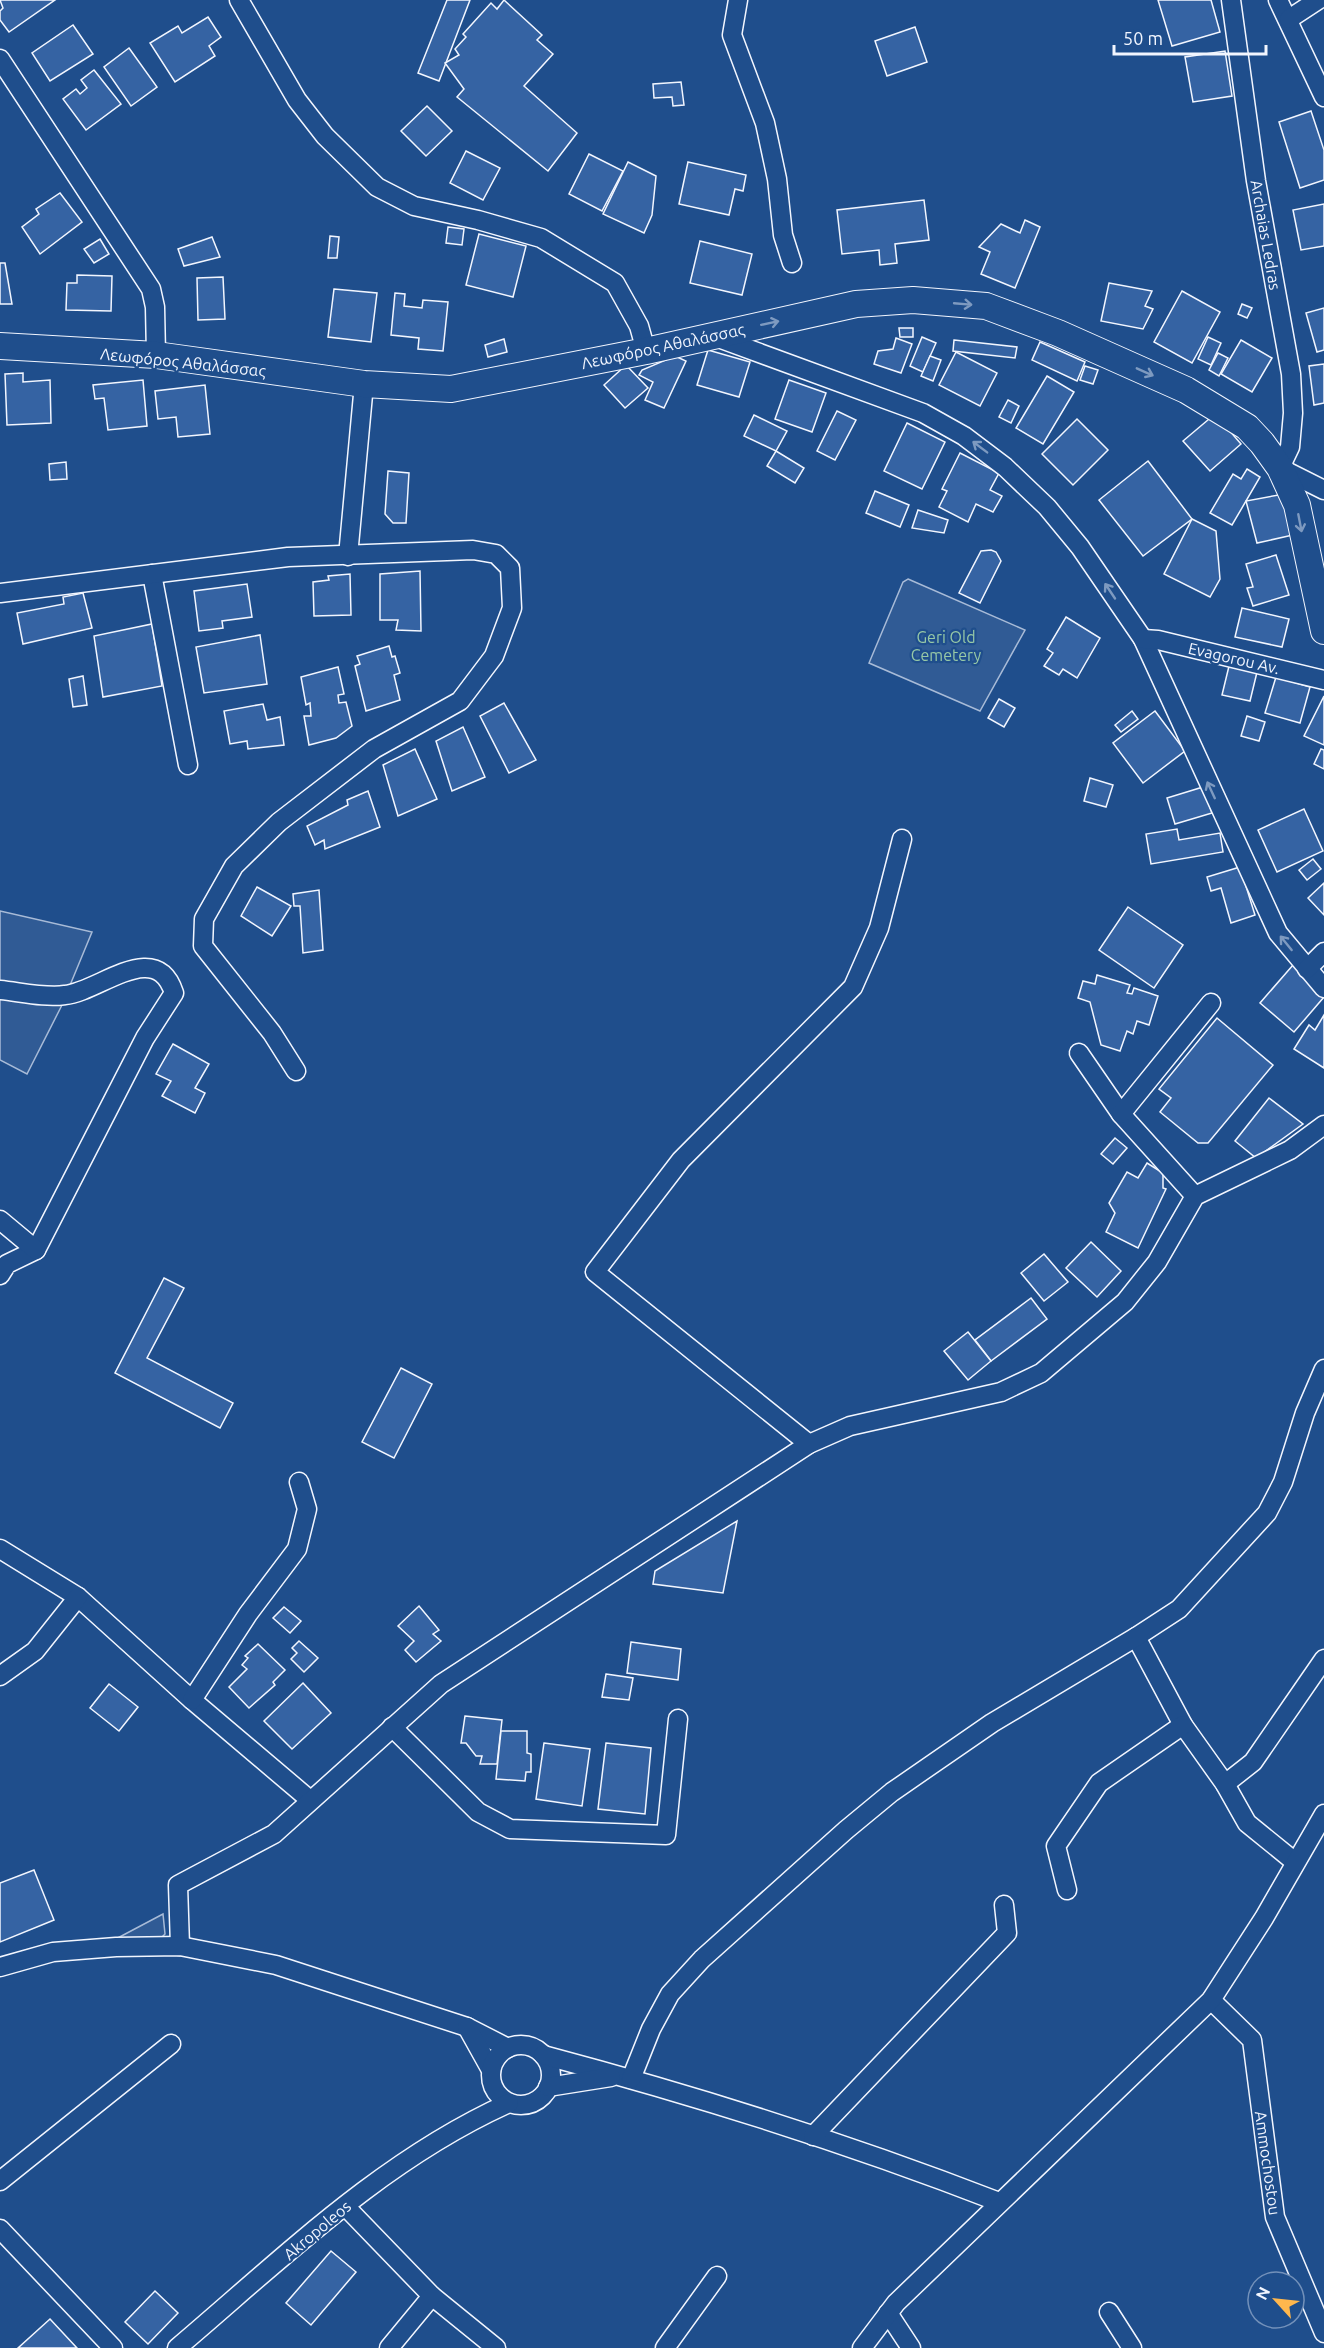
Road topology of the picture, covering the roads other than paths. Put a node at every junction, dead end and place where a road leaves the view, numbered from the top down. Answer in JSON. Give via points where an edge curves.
{"nodes":[{"id":1,"x":239,"y":0,"type":"edge"},
{"id":2,"x":738,"y":0,"type":"edge"},
{"id":3,"x":1231,"y":0,"type":"edge"},
{"id":4,"x":1278,"y":0,"type":"edge"},
{"id":5,"x":1318,"y":0,"type":"edge"},
{"id":6,"x":1289,"y":19,"type":"junction"},
{"id":7,"x":0,"y":58,"type":"edge"},
{"id":8,"x":1324,"y":97,"type":"edge"},
{"id":9,"x":792,"y":263,"type":"dead end"},
{"id":10,"x":713,"y":336,"type":"junction"},
{"id":11,"x":0,"y":345,"type":"edge"},
{"id":12,"x":646,"y":351,"type":"junction"},
{"id":13,"x":156,"y":356,"type":"junction"},
{"id":14,"x":364,"y":384,"type":"junction"},
{"id":15,"x":1280,"y":468,"type":"junction"},
{"id":16,"x":1324,"y":490,"type":"edge"},
{"id":17,"x":348,"y":556,"type":"junction"},
{"id":18,"x":152,"y":574,"type":"junction"},
{"id":19,"x":0,"y":593,"type":"edge"},
{"id":20,"x":1324,"y":631,"type":"edge"},
{"id":21,"x":1143,"y":639,"type":"junction"},
{"id":22,"x":1324,"y":680,"type":"edge"},
{"id":23,"x":188,"y":765,"type":"dead end"},
{"id":24,"x":902,"y":839,"type":"dead end"},
{"id":25,"x":1324,"y":952,"type":"edge"},
{"id":26,"x":1307,"y":969,"type":"junction"},
{"id":27,"x":1324,"y":988,"type":"edge"},
{"id":28,"x":0,"y":990,"type":"edge"},
{"id":29,"x":1210,"y":1003,"type":"dead end"},
{"id":30,"x":1079,"y":1053,"type":"dead end"},
{"id":31,"x":296,"y":1071,"type":"dead end"},
{"id":32,"x":1121,"y":1114,"type":"junction"},
{"id":33,"x":1324,"y":1125,"type":"edge"},
{"id":34,"x":1195,"y":1196,"type":"junction"},
{"id":35,"x":0,"y":1220,"type":"edge"},
{"id":36,"x":36,"y":1250,"type":"junction"},
{"id":37,"x":0,"y":1275,"type":"edge"},
{"id":38,"x":1324,"y":1370,"type":"edge"},
{"id":39,"x":809,"y":1444,"type":"junction"},
{"id":40,"x":299,"y":1482,"type":"dead end"},
{"id":41,"x":0,"y":1549,"type":"edge"},
{"id":42,"x":78,"y":1597,"type":"junction"},
{"id":43,"x":1136,"y":1637,"type":"junction"},
{"id":44,"x":1324,"y":1659,"type":"edge"},
{"id":45,"x":0,"y":1676,"type":"edge"},
{"id":46,"x":192,"y":1700,"type":"junction"},
{"id":47,"x":678,"y":1719,"type":"dead end"},
{"id":48,"x":1183,"y":1725,"type":"junction"},
{"id":49,"x":392,"y":1726,"type":"junction"},
{"id":50,"x":1225,"y":1784,"type":"junction"},
{"id":51,"x":310,"y":1800,"type":"junction"},
{"id":52,"x":1324,"y":1814,"type":"edge"},
{"id":53,"x":1295,"y":1862,"type":"junction"},
{"id":54,"x":1067,"y":1890,"type":"dead end"},
{"id":55,"x":1004,"y":1905,"type":"dead end"},
{"id":56,"x":180,"y":1946,"type":"junction"},
{"id":57,"x":0,"y":1967,"type":"edge"},
{"id":58,"x":1211,"y":2000,"type":"junction"},
{"id":59,"x":467,"y":2027,"type":"junction"},
{"id":60,"x":171,"y":2044,"type":"dead end"},
{"id":61,"x":508,"y":2048,"type":"junction"},
{"id":62,"x":543,"y":2055,"type":"junction"},
{"id":63,"x":491,"y":2070,"type":"junction"},
{"id":64,"x":625,"y":2077,"type":"junction"},
{"id":65,"x":548,"y":2086,"type":"junction"},
{"id":66,"x":494,"y":2089,"type":"junction"},
{"id":67,"x":509,"y":2103,"type":"junction"},
{"id":68,"x":465,"y":2122,"type":"junction"},
{"id":69,"x":813,"y":2136,"type":"junction"},
{"id":70,"x":0,"y":2181,"type":"edge"},
{"id":71,"x":999,"y":2202,"type":"junction"},
{"id":72,"x":345,"y":2206,"type":"junction"},
{"id":73,"x":0,"y":2229,"type":"edge"},
{"id":74,"x":717,"y":2276,"type":"dead end"},
{"id":75,"x":432,"y":2296,"type":"junction"},
{"id":76,"x":1109,"y":2312,"type":"dead end"},
{"id":77,"x":888,"y":2313,"type":"junction"},
{"id":78,"x":1324,"y":2333,"type":"edge"},
{"id":79,"x":112,"y":2348,"type":"edge"},
{"id":80,"x":177,"y":2348,"type":"edge"},
{"id":81,"x":388,"y":2348,"type":"edge"},
{"id":82,"x":496,"y":2348,"type":"edge"},
{"id":83,"x":665,"y":2348,"type":"edge"},
{"id":84,"x":862,"y":2348,"type":"edge"},
{"id":85,"x":910,"y":2348,"type":"edge"},
{"id":86,"x":1132,"y":2348,"type":"edge"}],
"edges":[{"from":1,"to":12,"type":"street","via":[[297,100],[325,136],[377,187],[414,206],[478,219],[541,238],[615,283],[639,327]]},
{"from":2,"to":9,"type":"street","via":[[732,35],[765,123],[783,235]]},
{"from":3,"to":15,"type":"street","name":"Archaias Ledras","via":[[1256,181],[1291,374],[1290,447]]},
{"from":4,"to":6,"type":"street"},
{"from":5,"to":6,"type":"street"},
{"from":6,"to":8,"type":"street"},
{"from":7,"to":13,"type":"street","via":[[151,289]]},
{"from":10,"to":12,"type":"main road","name":"Λεωφόρος Αθαλάσσας"},
{"from":10,"to":15,"type":"main road","name":"Λεωφόρος Αθαλάσσας","one_way":true,"via":[[856,304],[914,300],[986,306],[1058,333],[1219,408],[1247,427]]},
{"from":21,"to":10,"type":"street","one_way":true,"via":[[1080,547],[1047,507],[1005,466],[964,436],[923,413]]},
{"from":11,"to":13,"type":"main road","name":"Λεωφόρος Αθαλάσσας"},
{"from":12,"to":14,"type":"main road","name":"Λεωφόρος Αθαλάσσας","via":[[451,389]]},
{"from":13,"to":14,"type":"main road","name":"Λεωφόρος Αθαλάσσας"},
{"from":14,"to":17,"type":"street"},
{"from":15,"to":16,"type":"street"},
{"from":15,"to":20,"type":"main road","name":"Λεωφόρος Αθαλάσσας","one_way":true,"via":[[1297,505]]},
{"from":17,"to":18,"type":"street","via":[[288,557]]},
{"from":17,"to":31,"type":"street","via":[[473,550],[496,554],[510,568],[512,608],[494,656],[460,700],[374,749],[279,822],[234,866],[204,919],[203,946],[272,1033]]},
{"from":18,"to":19,"type":"street"},
{"from":18,"to":23,"type":"street"},
{"from":21,"to":22,"type":"street","name":"Evagorou Av."},
{"from":26,"to":21,"type":"street","one_way":true,"via":[[1278,933]]},
{"from":24,"to":39,"type":"street","via":[[879,928],[853,987],[681,1160],[595,1272]]},
{"from":25,"to":26,"type":"street"},
{"from":26,"to":27,"type":"street"},
{"from":28,"to":36,"type":"street","via":[[66,995],[136,967],[157,969],[170,980],[174,993],[145,1038]]},
{"from":29,"to":32,"type":"street"},
{"from":30,"to":32,"type":"street"},
{"from":32,"to":34,"type":"street"},
{"from":33,"to":34,"type":"street","via":[[1290,1150]]},
{"from":34,"to":39,"type":"street","via":[[1157,1262],[1125,1302],[1041,1374],[1001,1392],[850,1426]]},
{"from":35,"to":36,"type":"street"},
{"from":36,"to":37,"type":"street","via":[[7,1264]]},
{"from":38,"to":43,"type":"street","via":[[1305,1413],[1283,1482],[1267,1513],[1179,1608]]},
{"from":39,"to":49,"type":"street","via":[[441,1684]]},
{"from":40,"to":46,"type":"street","via":[[307,1509],[297,1549],[248,1614]]},
{"from":41,"to":42,"type":"street"},
{"from":42,"to":45,"type":"street","via":[[35,1650]]},
{"from":42,"to":46,"type":"street"},
{"from":43,"to":48,"type":"street"},
{"from":43,"to":64,"type":"street","via":[[992,1723],[892,1792],[846,1830],[702,1959],[670,1994]]},
{"from":44,"to":50,"type":"street","via":[[1254,1762]]},
{"from":46,"to":51,"type":"street"},
{"from":47,"to":49,"type":"street","via":[[666,1835],[510,1828],[478,1812]]},
{"from":48,"to":50,"type":"street"},
{"from":48,"to":54,"type":"street","via":[[1100,1784],[1056,1845]]},
{"from":49,"to":51,"type":"street"},
{"from":50,"to":53,"type":"street","via":[[1247,1823]]},
{"from":51,"to":56,"type":"street","via":[[274,1834],[178,1885]]},
{"from":52,"to":53,"type":"street"},
{"from":53,"to":58,"type":"street"},
{"from":55,"to":69,"type":"street","via":[[1007,1933]]},
{"from":56,"to":57,"type":"street","via":[[52,1952]]},
{"from":56,"to":59,"type":"street","via":[[276,1965]]},
{"from":58,"to":71,"type":"street"},
{"from":58,"to":78,"type":"street","name":"Ammochostou","via":[[1252,2040],[1275,2217]]},
{"from":59,"to":61,"type":"street"},
{"from":59,"to":63,"type":"street"},
{"from":60,"to":70,"type":"street"},
{"from":61,"to":62,"type":"street","via":[[527,2046]]},
{"from":61,"to":63,"type":"street","via":[[494,2061]]},
{"from":62,"to":64,"type":"street"},
{"from":62,"to":65,"type":"street","via":[[551,2073]]},
{"from":63,"to":66,"type":"street"},
{"from":64,"to":65,"type":"street"},
{"from":64,"to":69,"type":"street"},
{"from":65,"to":67,"type":"street","via":[[538,2100],[529,2104]]},
{"from":66,"to":67,"type":"street"},
{"from":66,"to":68,"type":"street"},
{"from":67,"to":68,"type":"street"},
{"from":68,"to":72,"type":"street","name":"Akropoleos","via":[[391,2169]]},
{"from":69,"to":71,"type":"street"},
{"from":71,"to":77,"type":"street"},
{"from":72,"to":75,"type":"street"},
{"from":72,"to":80,"type":"street","name":"Akropoleos"},
{"from":73,"to":79,"type":"street"},
{"from":74,"to":83,"type":"street"},
{"from":75,"to":81,"type":"street"},
{"from":75,"to":82,"type":"street"},
{"from":76,"to":86,"type":"street"},
{"from":77,"to":84,"type":"street"},
{"from":77,"to":85,"type":"street"}]}
